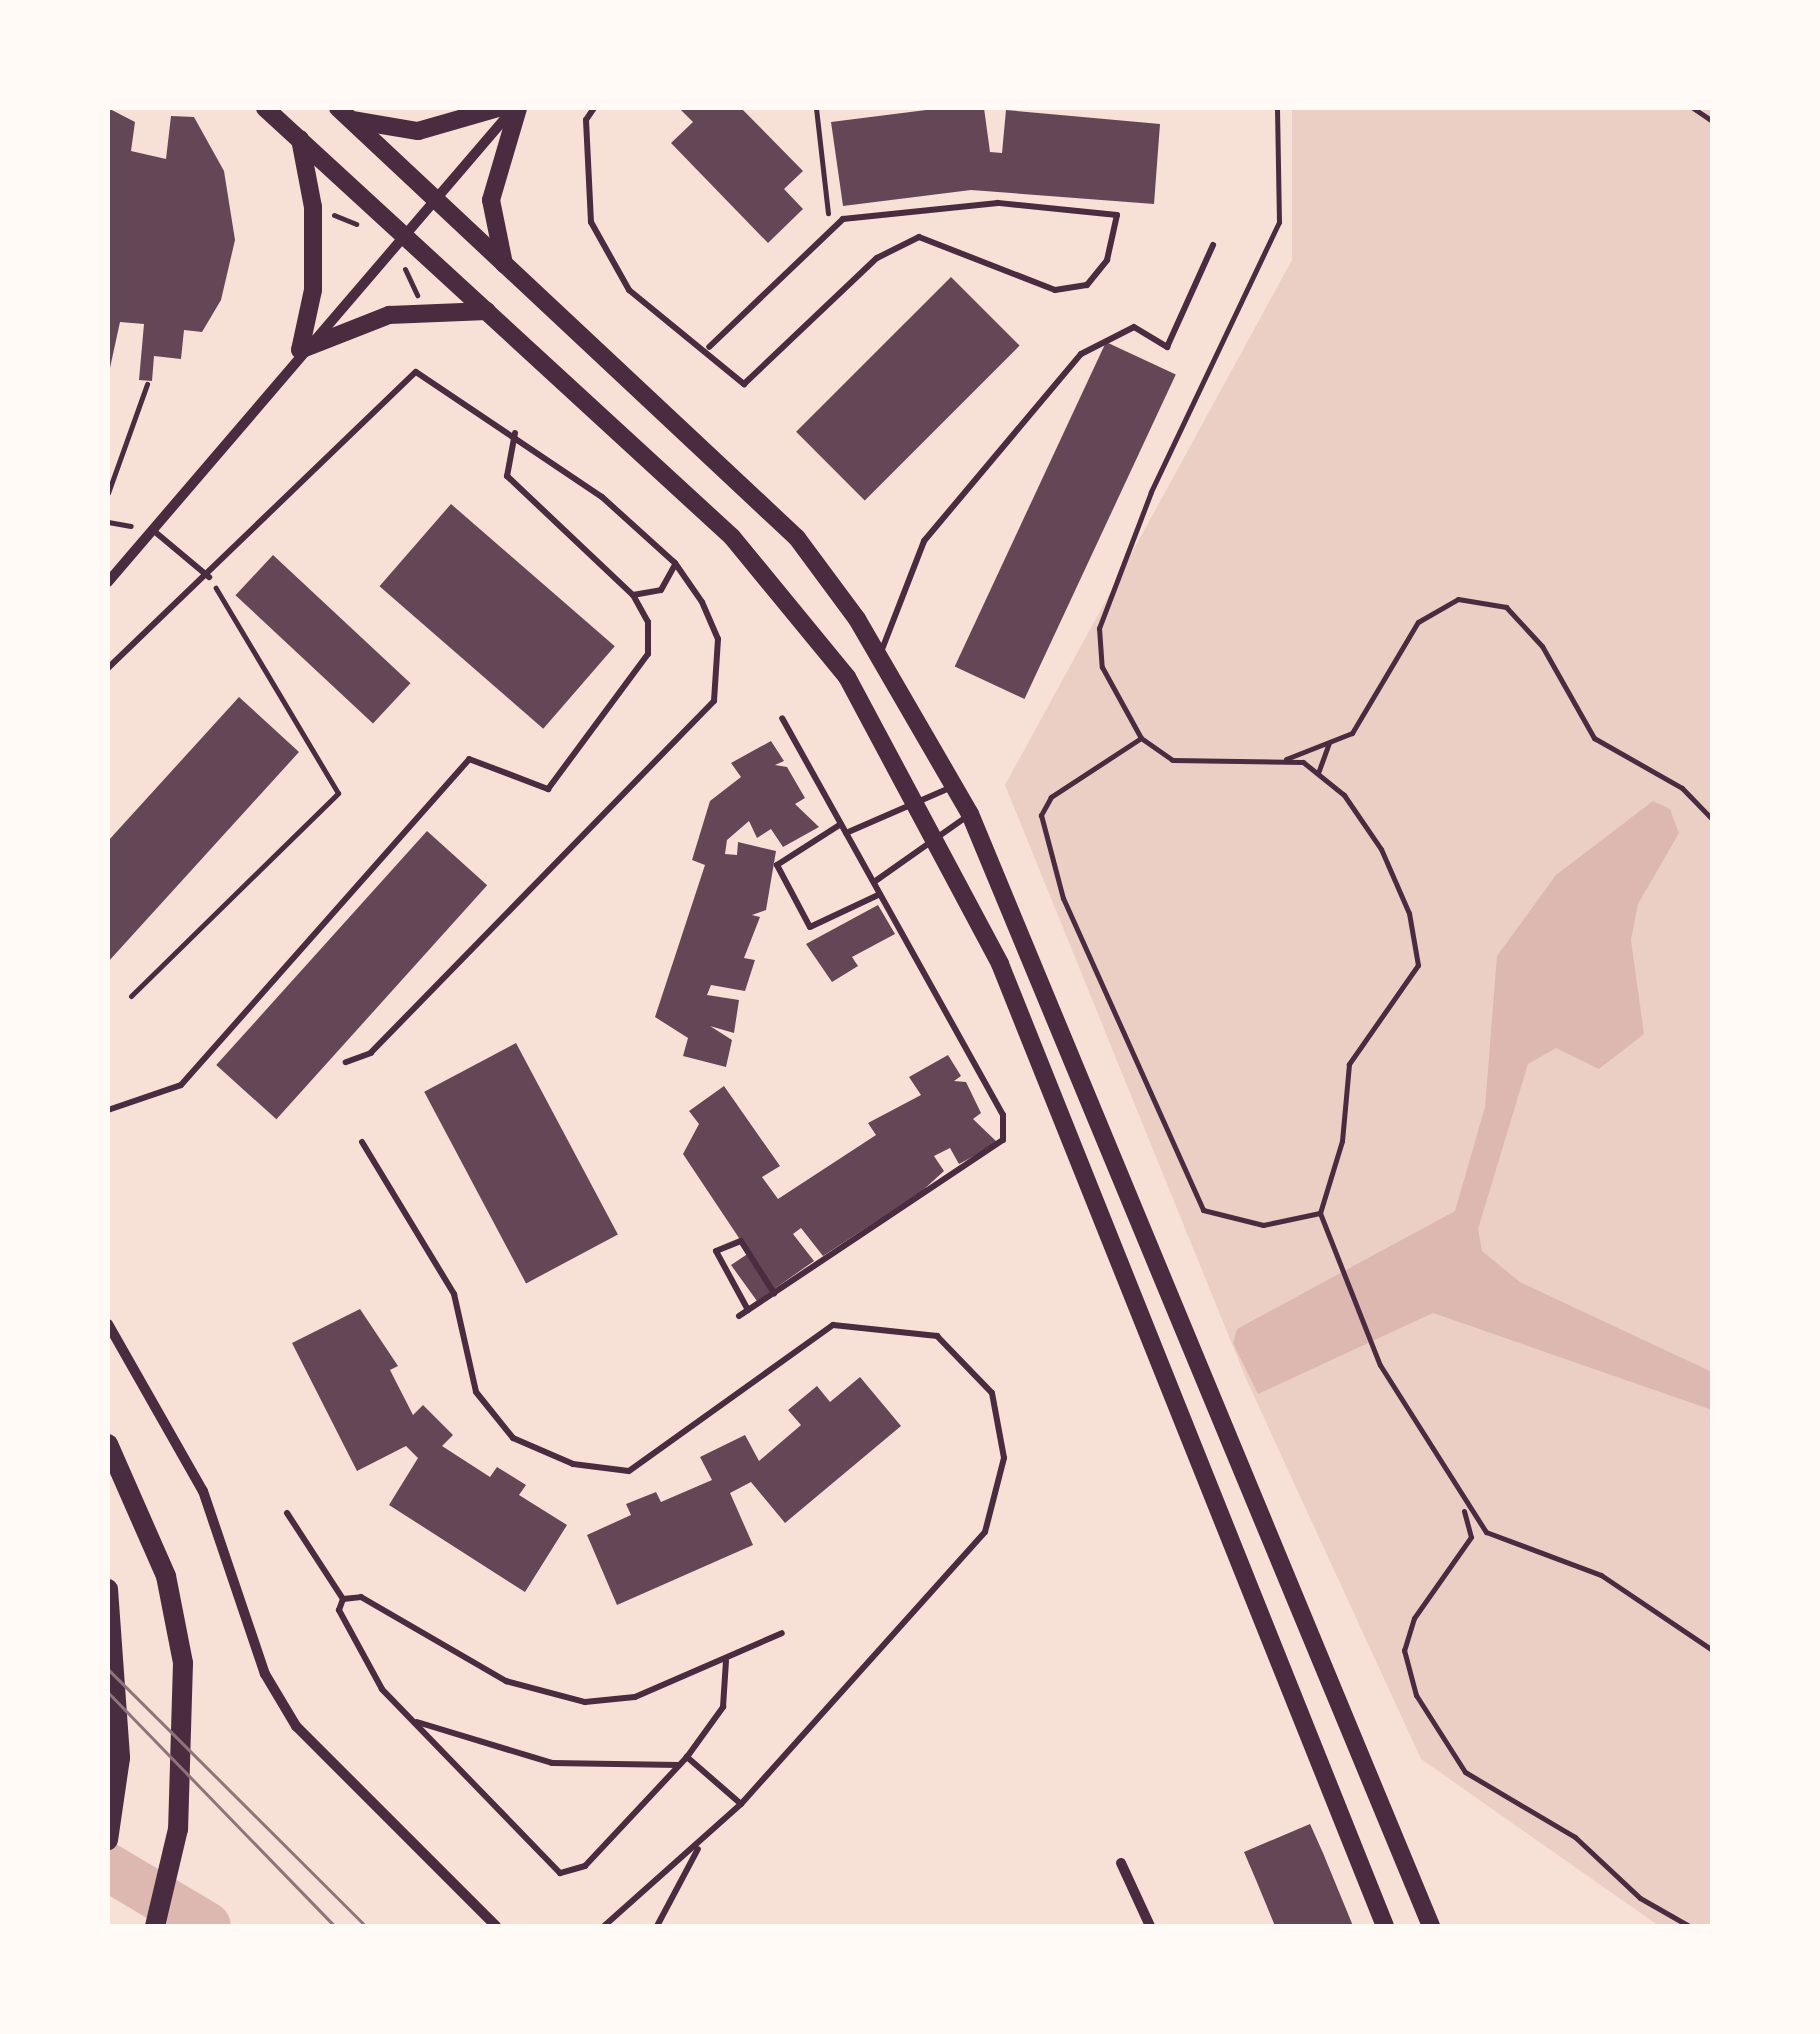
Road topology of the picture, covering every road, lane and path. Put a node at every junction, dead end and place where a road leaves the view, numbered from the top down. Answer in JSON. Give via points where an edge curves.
{"nodes":[{"id":1,"x":265,"y":108,"type":"edge"},
{"id":2,"x":498,"y":108,"type":"edge"},
{"id":3,"x":516,"y":108,"type":"edge"},
{"id":4,"x":594,"y":108,"type":"edge"},
{"id":5,"x":816,"y":108,"type":"edge"},
{"id":6,"x":1277,"y":108,"type":"edge"},
{"id":7,"x":1692,"y":108,"type":"edge"},
{"id":8,"x":345,"y":114,"type":"edge"},
{"id":9,"x":1709,"y":119,"type":"edge"},
{"id":10,"x":300,"y":139,"type":"junction"},
{"id":11,"x":433,"y":196,"type":"junction"},
{"id":12,"x":830,"y":231,"type":"junction"},
{"id":13,"x":403,"y":233,"type":"junction"},
{"id":14,"x":1213,"y":245,"type":"dead end"},
{"id":15,"x":504,"y":265,"type":"junction"},
{"id":16,"x":487,"y":311,"type":"junction"},
{"id":17,"x":709,"y":347,"type":"junction"},
{"id":18,"x":300,"y":350,"type":"junction"},
{"id":19,"x":147,"y":384,"type":"dead end"},
{"id":20,"x":515,"y":433,"type":"junction"},
{"id":21,"x":108,"y":493,"type":"edge"},
{"id":22,"x":154,"y":530,"type":"junction"},
{"id":23,"x":676,"y":564,"type":"junction"},
{"id":24,"x":209,"y":577,"type":"junction"},
{"id":25,"x":108,"y":582,"type":"edge"},
{"id":26,"x":633,"y":595,"type":"junction"},
{"id":27,"x":880,"y":658,"type":"junction"},
{"id":28,"x":108,"y":668,"type":"edge"},
{"id":29,"x":782,"y":718,"type":"dead end"},
{"id":30,"x":1141,"y":738,"type":"junction"},
{"id":31,"x":1329,"y":743,"type":"junction"},
{"id":32,"x":1283,"y":760,"type":"junction"},
{"id":33,"x":1318,"y":774,"type":"junction"},
{"id":34,"x":953,"y":786,"type":"junction"},
{"id":35,"x":918,"y":804,"type":"junction"},
{"id":36,"x":970,"y":814,"type":"junction"},
{"id":37,"x":1712,"y":819,"type":"edge"},
{"id":38,"x":841,"y":824,"type":"junction"},
{"id":39,"x":846,"y":833,"type":"junction"},
{"id":40,"x":937,"y":838,"type":"junction"},
{"id":41,"x":874,"y":882,"type":"junction"},
{"id":42,"x":880,"y":894,"type":"junction"},
{"id":43,"x":131,"y":996,"type":"dead end"},
{"id":44,"x":346,"y":1062,"type":"dead end"},
{"id":45,"x":108,"y":1110,"type":"edge"},
{"id":46,"x":362,"y":1142,"type":"dead end"},
{"id":47,"x":1320,"y":1213,"type":"junction"},
{"id":48,"x":774,"y":1293,"type":"junction"},
{"id":49,"x":748,"y":1310,"type":"junction"},
{"id":50,"x":739,"y":1316,"type":"dead end"},
{"id":51,"x":108,"y":1324,"type":"edge"},
{"id":52,"x":108,"y":1444,"type":"edge"},
{"id":53,"x":1464,"y":1508,"type":"junction"},
{"id":54,"x":287,"y":1514,"type":"dead end"},
{"id":55,"x":108,"y":1589,"type":"edge"},
{"id":56,"x":343,"y":1599,"type":"junction"},
{"id":57,"x":782,"y":1634,"type":"dead end"},
{"id":58,"x":1712,"y":1650,"type":"edge"},
{"id":59,"x":726,"y":1660,"type":"junction"},
{"id":60,"x":416,"y":1722,"type":"junction"},
{"id":61,"x":687,"y":1757,"type":"junction"},
{"id":62,"x":680,"y":1765,"type":"junction"},
{"id":63,"x":742,"y":1804,"type":"junction"},
{"id":64,"x":108,"y":1840,"type":"edge"},
{"id":65,"x":700,"y":1844,"type":"junction"},
{"id":66,"x":1121,"y":1863,"type":"dead end"},
{"id":67,"x":155,"y":1926,"type":"edge"},
{"id":68,"x":496,"y":1926,"type":"edge"},
{"id":69,"x":604,"y":1926,"type":"edge"},
{"id":70,"x":657,"y":1926,"type":"edge"},
{"id":71,"x":1150,"y":1926,"type":"edge"},
{"id":72,"x":1385,"y":1926,"type":"edge"},
{"id":73,"x":1431,"y":1926,"type":"edge"},
{"id":74,"x":1689,"y":1926,"type":"edge"}],
"edges":[{"from":1,"to":10,"type":"street"},
{"from":2,"to":8,"type":"street","via":[[418,131]]},
{"from":3,"to":11,"type":"street"},
{"from":3,"to":15,"type":"street","via":[[490,200]]},
{"from":4,"to":17,"type":"lane","via":[[586,120],[591,222],[629,290]]},
{"from":5,"to":12,"type":"path"},
{"from":6,"to":30,"type":"path","via":[[1279,222],[1151,492],[1099,628],[1102,666]]},
{"from":7,"to":9,"type":"path"},
{"from":8,"to":11,"type":"street"},
{"from":10,"to":13,"type":"street"},
{"from":10,"to":18,"type":"street","via":[[313,207],[313,290]]},
{"from":11,"to":13,"type":"street"},
{"from":11,"to":15,"type":"street"},
{"from":12,"to":17,"type":"lane"},
{"from":12,"to":17,"type":"lane","via":[[843,219],[998,203],[1117,215],[1107,260],[1087,285],[1055,290],[919,237],[877,258],[744,384]]},
{"from":13,"to":16,"type":"street"},
{"from":13,"to":18,"type":"street"},
{"from":14,"to":27,"type":"lane","via":[[1167,347],[1134,326],[1081,354],[924,541],[890,611]]},
{"from":15,"to":27,"type":"street","via":[[797,538]]},
{"from":16,"to":18,"type":"street","via":[[388,315]]},
{"from":16,"to":35,"type":"street","via":[[732,537],[818,630]]},
{"from":18,"to":22,"type":"street"},
{"from":19,"to":21,"type":"path"},
{"from":20,"to":23,"type":"lane"},
{"from":20,"to":24,"type":"lane","via":[[416,372]]},
{"from":20,"to":26,"type":"lane","via":[[507,476]]},
{"from":22,"to":24,"type":"lane"},
{"from":22,"to":25,"type":"street"},
{"from":23,"to":26,"type":"lane","via":[[661,590]]},
{"from":23,"to":44,"type":"lane","via":[[718,639],[714,701],[371,1053]]},
{"from":24,"to":28,"type":"lane"},
{"from":24,"to":43,"type":"path","via":[[338,794]]},
{"from":26,"to":45,"type":"lane","via":[[648,622],[648,654],[548,789],[470,759],[182,1085]]},
{"from":27,"to":34,"type":"street"},
{"from":29,"to":38,"type":"lane"},
{"from":30,"to":32,"type":"path","via":[[1172,760]]},
{"from":30,"to":47,"type":"path","via":[[1051,796],[1041,815],[1063,898],[1202,1210],[1262,1225]]},
{"from":31,"to":32,"type":"path"},
{"from":31,"to":33,"type":"path"},
{"from":31,"to":37,"type":"path","via":[[1374,706],[1418,622],[1458,599],[1506,607],[1542,646],[1594,738],[1682,788]]},
{"from":32,"to":33,"type":"path"},
{"from":33,"to":47,"type":"path","via":[[1381,849],[1409,913],[1418,965],[1349,1064],[1342,1141]]},
{"from":34,"to":35,"type":"lane"},
{"from":34,"to":36,"type":"street"},
{"from":35,"to":39,"type":"lane"},
{"from":35,"to":40,"type":"street"},
{"from":36,"to":40,"type":"lane"},
{"from":36,"to":73,"type":"street"},
{"from":38,"to":39,"type":"lane"},
{"from":38,"to":42,"type":"lane","via":[[779,859],[802,912],[818,928]]},
{"from":39,"to":41,"type":"lane"},
{"from":40,"to":41,"type":"lane"},
{"from":40,"to":72,"type":"street","via":[[1056,1098]]},
{"from":41,"to":42,"type":"lane"},
{"from":42,"to":48,"type":"lane","via":[[1003,1115],[1003,1140]]},
{"from":46,"to":63,"type":"lane","via":[[454,1294],[476,1392],[513,1438],[573,1464],[629,1471],[833,1325],[938,1336],[992,1392],[1004,1458],[985,1532]]},
{"from":47,"to":53,"type":"path","via":[[1380,1365]]},
{"from":48,"to":49,"type":"lane"},
{"from":48,"to":49,"type":"lane","via":[[740,1241],[716,1251]]},
{"from":49,"to":50,"type":"lane"},
{"from":51,"to":68,"type":"street","via":[[202,1491],[265,1674],[296,1726]]},
{"from":52,"to":67,"type":"main road","via":[[166,1576],[183,1663],[178,1829]]},
{"from":53,"to":58,"type":"path","via":[[1486,1532],[1601,1575]]},
{"from":53,"to":74,"type":"path","via":[[1471,1537],[1414,1618],[1404,1650],[1416,1694],[1465,1772],[1575,1837],[1640,1898]]},
{"from":54,"to":56,"type":"lane"},
{"from":55,"to":64,"type":"main road","via":[[120,1758]]},
{"from":56,"to":59,"type":"lane","via":[[360,1596],[506,1681],[586,1702],[635,1697]]},
{"from":56,"to":60,"type":"lane","via":[[338,1610],[356,1645]]},
{"from":57,"to":59,"type":"lane"},
{"from":59,"to":61,"type":"lane","via":[[722,1707]]},
{"from":60,"to":62,"type":"lane","via":[[552,1763]]},
{"from":60,"to":62,"type":"lane","via":[[560,1873],[585,1866]]},
{"from":61,"to":62,"type":"lane"},
{"from":61,"to":63,"type":"lane"},
{"from":63,"to":65,"type":"lane"},
{"from":65,"to":69,"type":"lane"},
{"from":65,"to":70,"type":"lane"},
{"from":66,"to":71,"type":"street"}]}
